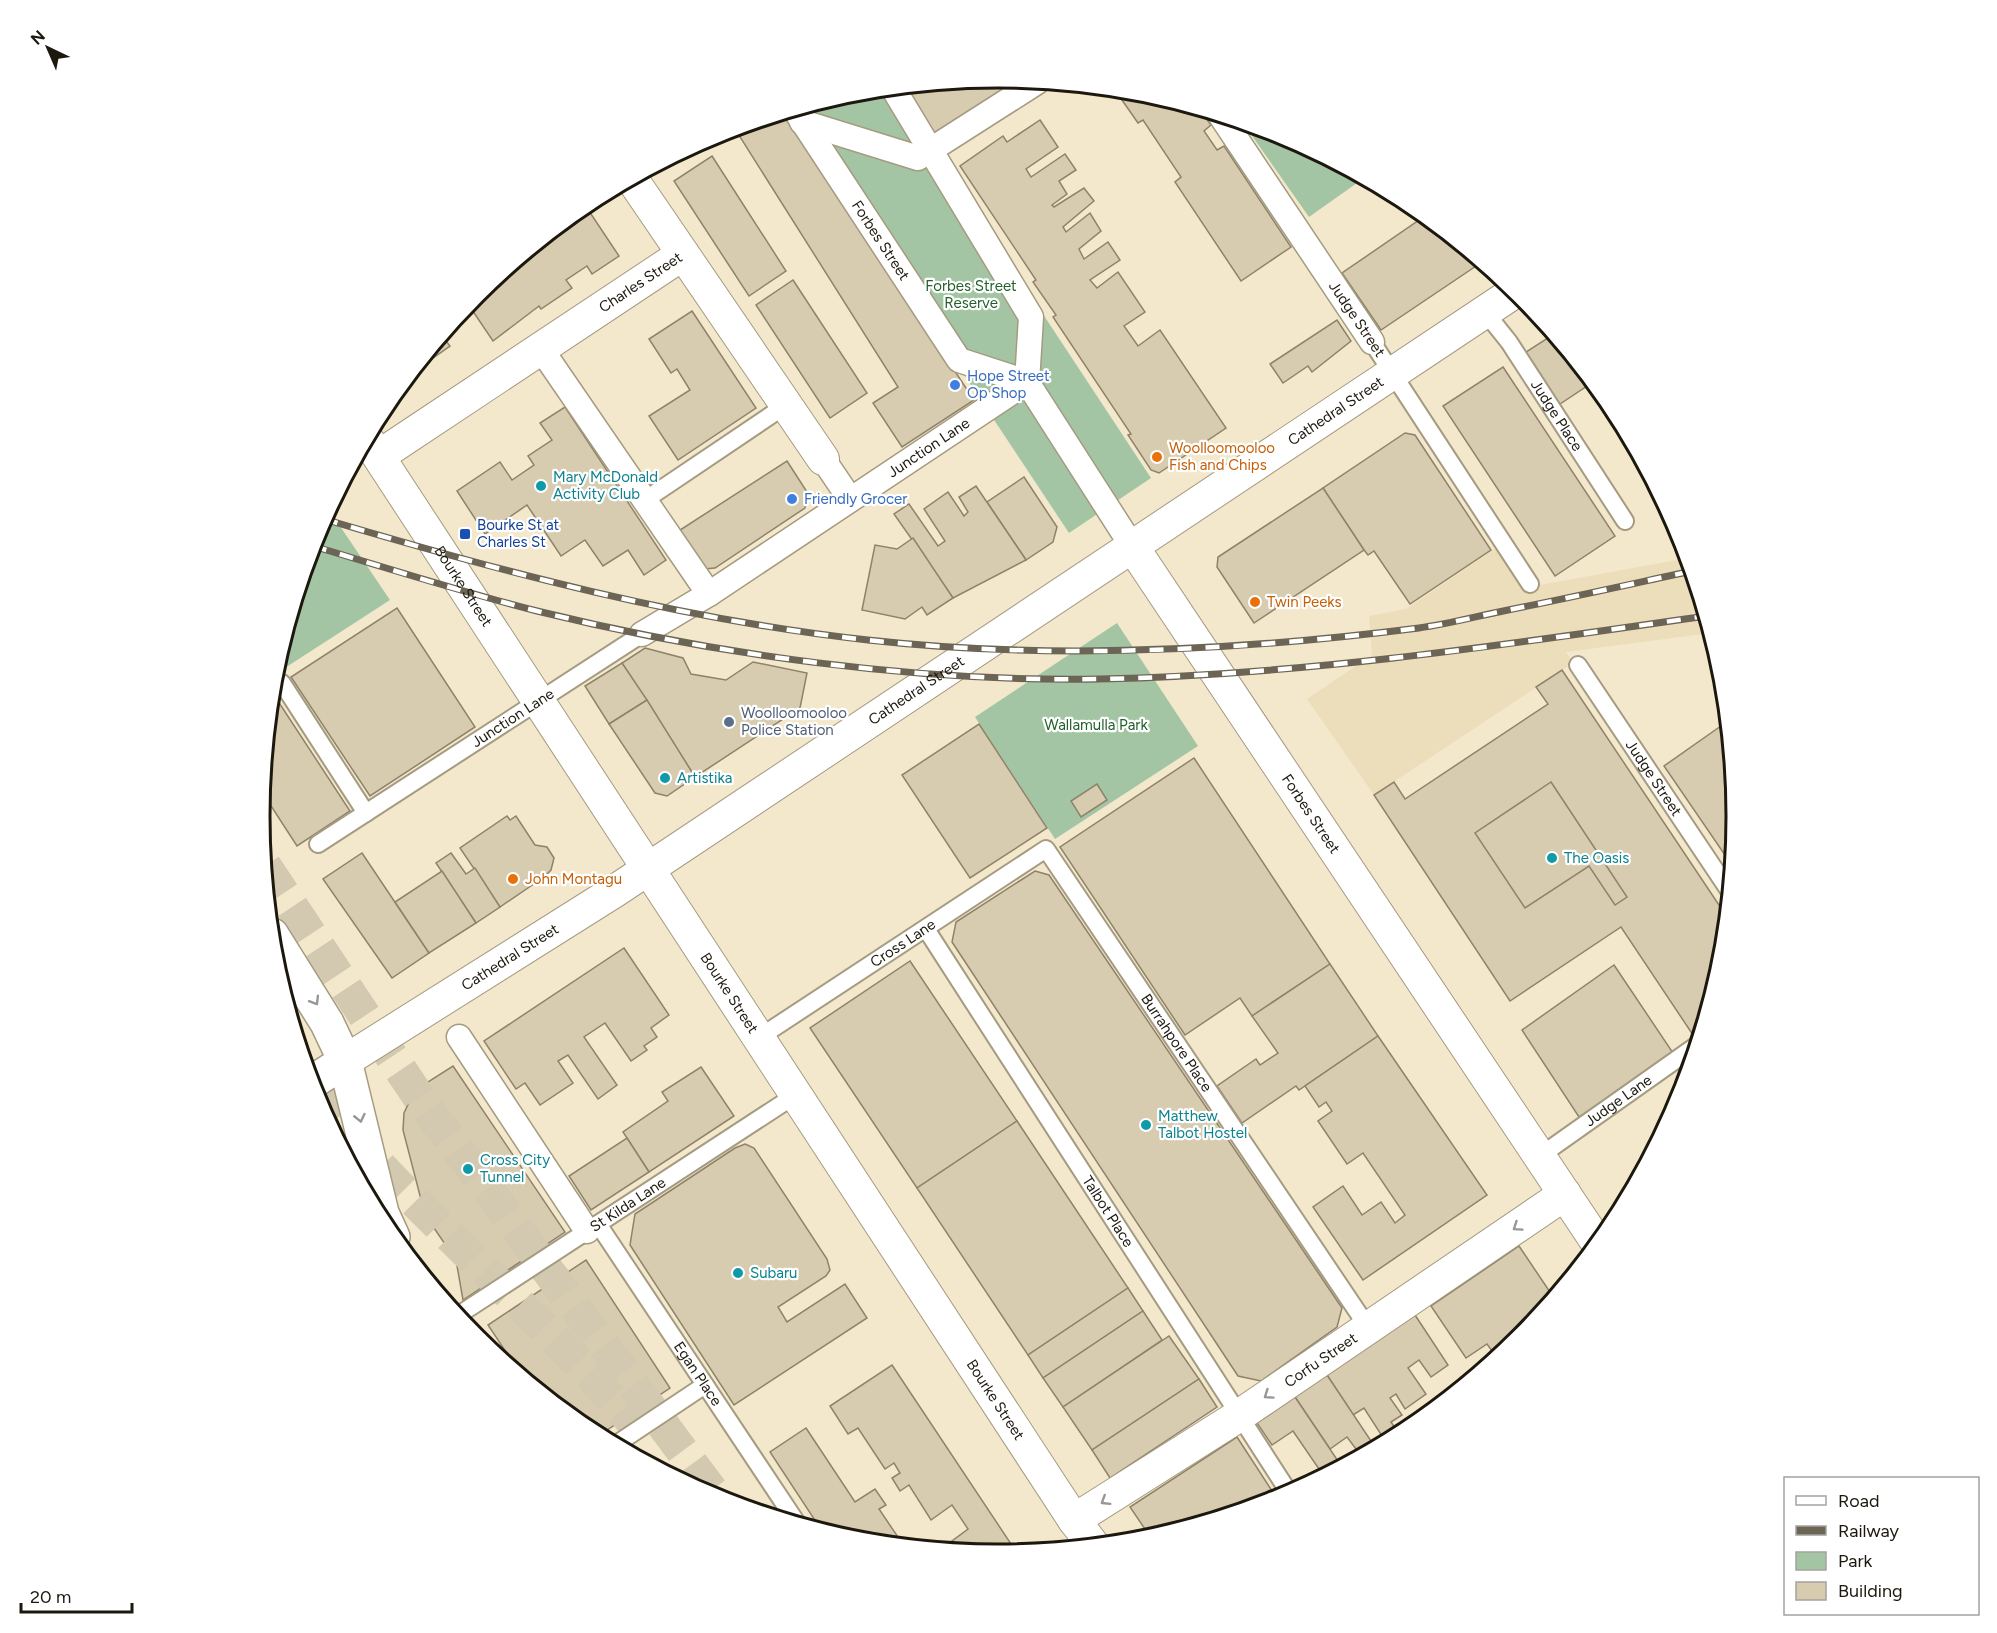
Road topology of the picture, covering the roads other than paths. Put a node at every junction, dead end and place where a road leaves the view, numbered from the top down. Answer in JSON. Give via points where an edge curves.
{"nodes":[{"id":1,"x":1026,"y":89,"type":"edge"},
{"id":2,"x":897,"y":96,"type":"edge"},
{"id":3,"x":798,"y":116,"type":"edge"},
{"id":4,"x":799,"y":116,"type":"edge"},
{"id":5,"x":1227,"y":125,"type":"edge"},
{"id":6,"x":925,"y":153,"type":"junction"},
{"id":7,"x":636,"y":185,"type":"edge"},
{"id":8,"x":683,"y":254,"type":"junction"},
{"id":9,"x":1508,"y":297,"type":"edge"},
{"id":10,"x":1485,"y":312,"type":"junction"},
{"id":11,"x":1372,"y":342,"type":"joint"},
{"id":12,"x":541,"y":349,"type":"junction"},
{"id":13,"x":1392,"y":373,"type":"junction"},
{"id":14,"x":1027,"y":382,"type":"junction"},
{"id":15,"x":786,"y":405,"type":"junction"},
{"id":16,"x":373,"y":447,"type":"edge"},
{"id":17,"x":823,"y":459,"type":"joint"},
{"id":18,"x":850,"y":499,"type":"junction"},
{"id":19,"x":645,"y":500,"type":"junction"},
{"id":20,"x":1625,"y":521,"type":"dead end"},
{"id":21,"x":1132,"y":546,"type":"junction"},
{"id":22,"x":1530,"y":584,"type":"dead end"},
{"id":23,"x":709,"y":594,"type":"junction"},
{"id":24,"x":642,"y":634,"type":"joint"},
{"id":25,"x":1578,"y":665,"type":"dead end"},
{"id":26,"x":282,"y":683,"type":"dead end"},
{"id":27,"x":537,"y":700,"type":"junction"},
{"id":28,"x":366,"y":813,"type":"junction"},
{"id":29,"x":318,"y":844,"type":"dead end"},
{"id":30,"x":1046,"y":849,"type":"joint"},
{"id":31,"x":647,"y":869,"type":"junction"},
{"id":32,"x":1723,"y":882,"type":"edge"},
{"id":33,"x":926,"y":929,"type":"junction"},
{"id":34,"x":283,"y":952,"type":"edge"},
{"id":35,"x":459,"y":1037,"type":"dead end"},
{"id":36,"x":760,"y":1037,"type":"junction"},
{"id":37,"x":1688,"y":1051,"type":"edge"},
{"id":38,"x":345,"y":1061,"type":"junction"},
{"id":39,"x":319,"y":1078,"type":"edge"},
{"id":40,"x":797,"y":1094,"type":"junction"},
{"id":41,"x":1540,"y":1156,"type":"junction"},
{"id":42,"x":1565,"y":1194,"type":"junction"},
{"id":43,"x":378,"y":1196,"type":"edge"},
{"id":44,"x":593,"y":1227,"type":"junction"},
{"id":45,"x":1593,"y":1236,"type":"edge"},
{"id":46,"x":465,"y":1311,"type":"edge"},
{"id":47,"x":1367,"y":1326,"type":"junction"},
{"id":48,"x":705,"y":1385,"type":"junction"},
{"id":49,"x":1240,"y":1415,"type":"junction"},
{"id":50,"x":623,"y":1440,"type":"edge"},
{"id":51,"x":1285,"y":1485,"type":"edge"},
{"id":52,"x":791,"y":1514,"type":"edge"},
{"id":53,"x":1074,"y":1521,"type":"junction"},
{"id":54,"x":1088,"y":1539,"type":"edge"}],
"edges":[{"from":1,"to":6,"type":"street"},
{"from":2,"to":6,"type":"street"},
{"from":3,"to":14,"type":"street","name":"Forbes Street","via":[[958,360]]},
{"from":4,"to":6,"type":"street","name":"Forbes Street"},
{"from":5,"to":11,"type":"street","name":"Judge Street"},
{"from":6,"to":14,"type":"street","via":[[1031,317]]},
{"from":7,"to":8,"type":"street"},
{"from":8,"to":12,"type":"street","name":"Charles Street"},
{"from":8,"to":15,"type":"street","name":"Charles Street"},
{"from":9,"to":10,"type":"street","name":"Cathedral Street"},
{"from":10,"to":13,"type":"street","name":"Cathedral Street"},
{"from":10,"to":20,"type":"lane","name":"Judge Place","via":[[1509,342]]},
{"from":11,"to":13,"type":"lane","name":"Judge Street"},
{"from":12,"to":16,"type":"street","name":"Charles Street"},
{"from":12,"to":19,"type":"street"},
{"from":13,"to":21,"type":"street","name":"Cathedral Street"},
{"from":13,"to":22,"type":"lane","name":"Judge Street"},
{"from":14,"to":18,"type":"street","name":"Junction Lane"},
{"from":14,"to":21,"type":"street","name":"Forbes Street"},
{"from":15,"to":17,"type":"street","name":"Charles Street"},
{"from":15,"to":19,"type":"lane"},
{"from":16,"to":27,"type":"street","name":"Bourke Street"},
{"from":17,"to":18,"type":"street","name":"Charles Street"},
{"from":18,"to":23,"type":"street","name":"Junction Lane"},
{"from":19,"to":23,"type":"street"},
{"from":21,"to":31,"type":"street","name":"Cathedral Street"},
{"from":21,"to":41,"type":"street","name":"Forbes Street"},
{"from":23,"to":24,"type":"street","name":"Junction Lane"},
{"from":24,"to":27,"type":"lane","name":"Junction Lane"},
{"from":25,"to":32,"type":"lane","name":"Judge Street"},
{"from":26,"to":28,"type":"lane"},
{"from":27,"to":28,"type":"lane","name":"Junction Lane"},
{"from":27,"to":31,"type":"street","name":"Bourke Street"},
{"from":28,"to":29,"type":"lane","name":"Junction Lane"},
{"from":30,"to":33,"type":"lane","name":"Cross Lane"},
{"from":30,"to":47,"type":"lane","name":"Burrahpore Place"},
{"from":31,"to":36,"type":"street","name":"Bourke Street"},
{"from":31,"to":38,"type":"street","name":"Cathedral Street"},
{"from":33,"to":36,"type":"lane","name":"Cross Lane"},
{"from":33,"to":49,"type":"lane","name":"Talbot Place"},
{"from":34,"to":38,"type":"main road","one_way":true,"via":[[322,1013]]},
{"from":35,"to":44,"type":"street","name":"Egan Place"},
{"from":36,"to":40,"type":"street","name":"Bourke Street"},
{"from":37,"to":41,"type":"lane","name":"Judge Lane"},
{"from":38,"to":39,"type":"main road","name":"Cathedral Street"},
{"from":38,"to":43,"type":"main road","one_way":true},
{"from":40,"to":44,"type":"lane","name":"St Kilda Lane"},
{"from":40,"to":53,"type":"street","name":"Bourke Street"},
{"from":41,"to":42,"type":"street","name":"Forbes Street"},
{"from":42,"to":45,"type":"street","name":"Forbes Street"},
{"from":42,"to":47,"type":"street","name":"Corfu Street","one_way":true},
{"from":44,"to":46,"type":"lane","name":"St Kilda Lane"},
{"from":44,"to":48,"type":"lane","name":"Egan Place"},
{"from":47,"to":49,"type":"street","name":"Corfu Street","one_way":true},
{"from":48,"to":50,"type":"lane"},
{"from":48,"to":52,"type":"lane","name":"Egan Place"},
{"from":49,"to":51,"type":"lane","name":"Talbot Place"},
{"from":49,"to":53,"type":"street","name":"Corfu Street","one_way":true},
{"from":53,"to":54,"type":"street","name":"Bourke Street"}]}
